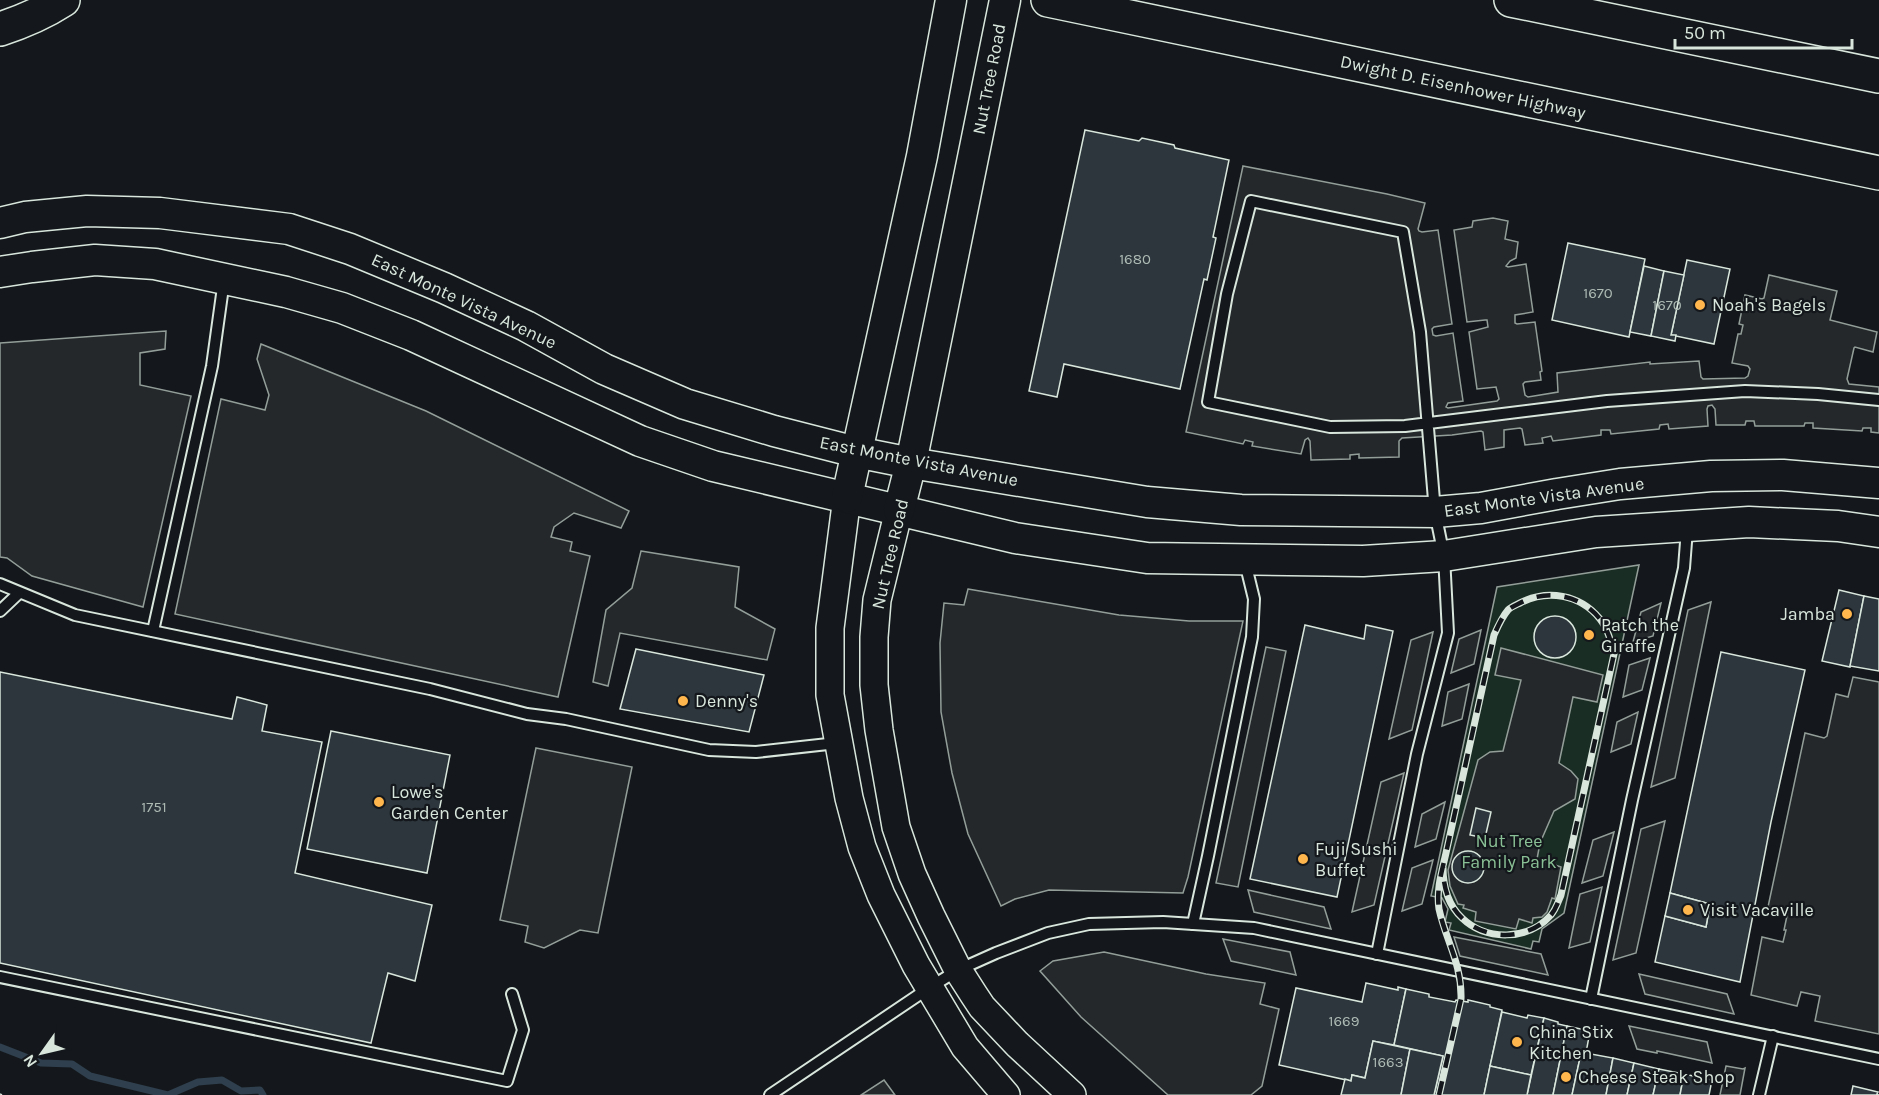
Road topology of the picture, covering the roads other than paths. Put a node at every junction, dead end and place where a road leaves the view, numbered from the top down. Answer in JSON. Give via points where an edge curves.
{"nodes":[{"id":1,"x":63,"y":0,"type":"edge"},
{"id":2,"x":951,"y":0,"type":"edge"},
{"id":3,"x":1005,"y":0,"type":"edge"},
{"id":4,"x":1048,"y":0,"type":"edge"},
{"id":5,"x":1511,"y":0,"type":"edge"},
{"id":6,"x":1562,"y":0,"type":"edge"},
{"id":7,"x":1642,"y":26,"type":"junction"},
{"id":8,"x":0,"y":28,"type":"edge"},
{"id":9,"x":1879,"y":76,"type":"edge"},
{"id":10,"x":1879,"y":173,"type":"edge"},
{"id":11,"x":0,"y":223,"type":"edge"},
{"id":12,"x":0,"y":272,"type":"edge"},
{"id":13,"x":224,"y":280,"type":"junction"},
{"id":14,"x":1879,"y":400,"type":"edge"},
{"id":15,"x":1427,"y":422,"type":"junction"},
{"id":16,"x":856,"y":452,"type":"junction"},
{"id":17,"x":911,"y":463,"type":"junction"},
{"id":18,"x":1879,"y":483,"type":"edge"},
{"id":19,"x":847,"y":497,"type":"junction"},
{"id":20,"x":899,"y":510,"type":"junction"},
{"id":21,"x":1435,"y":512,"type":"junction"},
{"id":22,"x":1687,"y":525,"type":"junction"},
{"id":23,"x":1879,"y":532,"type":"edge"},
{"id":24,"x":1444,"y":556,"type":"junction"},
{"id":25,"x":1244,"y":560,"type":"junction"},
{"id":26,"x":0,"y":584,"type":"edge"},
{"id":27,"x":20,"y":593,"type":"junction"},
{"id":28,"x":0,"y":611,"type":"edge"},
{"id":29,"x":153,"y":631,"type":"junction"},
{"id":30,"x":837,"y":743,"type":"junction"},
{"id":31,"x":1193,"y":924,"type":"junction"},
{"id":32,"x":1377,"y":954,"type":"junction"},
{"id":33,"x":958,"y":970,"type":"junction"},
{"id":34,"x":0,"y":977,"type":"edge"},
{"id":35,"x":929,"y":988,"type":"junction"},
{"id":36,"x":512,"y":994,"type":"dead end"},
{"id":37,"x":1591,"y":999,"type":"junction"},
{"id":38,"x":1773,"y":1036,"type":"junction"},
{"id":39,"x":1879,"y":1059,"type":"edge"},
{"id":40,"x":770,"y":1095,"type":"edge"},
{"id":41,"x":1006,"y":1095,"type":"edge"},
{"id":42,"x":1072,"y":1095,"type":"edge"},
{"id":43,"x":1759,"y":1095,"type":"edge"}],
"edges":[{"from":1,"to":8,"type":"highway","via":[[19,23]]},
{"from":2,"to":16,"type":"main road","via":[[922,156]]},
{"from":3,"to":17,"type":"main road","name":"Nut Tree Road"},
{"from":4,"to":10,"type":"highway","name":"Dwight D. Eisenhower Highway"},
{"from":5,"to":7,"type":"highway"},
{"from":6,"to":7,"type":"highway"},
{"from":7,"to":9,"type":"highway"},
{"from":11,"to":16,"type":"main road","name":"East Monte Vista Avenue","via":[[87,211],[160,213],[289,229],[350,249],[444,288],[526,326],[604,369],[685,404]]},
{"from":12,"to":13,"type":"main road","via":[[95,260],[155,264]]},
{"from":13,"to":19,"type":"main road","via":[[342,308],[411,335],[640,441],[714,466]]},
{"from":13,"to":29,"type":"lane","via":[[212,366]]},
{"from":14,"to":15,"type":"lane","via":[[1735,391]]},
{"from":15,"to":15,"type":"lane","via":[[1405,426],[1330,426],[1208,402],[1227,294],[1251,201],[1403,232],[1420,332]]},
{"from":15,"to":21,"type":"lane"},
{"from":16,"to":17,"type":"main road","name":"East Monte Vista Avenue"},
{"from":16,"to":19,"type":"main road"},
{"from":17,"to":20,"type":"main road","name":"Nut Tree Road"},
{"from":17,"to":21,"type":"main road","name":"East Monte Vista Avenue","via":[[1147,502],[1241,510]]},
{"from":18,"to":21,"type":"main road","name":"East Monte Vista Avenue","via":[[1784,475],[1711,476],[1620,484]]},
{"from":19,"to":20,"type":"main road"},
{"from":19,"to":30,"type":"street","via":[[830,628],[830,695]]},
{"from":20,"to":25,"type":"main road","via":[[1015,538],[1147,558]]},
{"from":20,"to":33,"type":"street","name":"Nut Tree Road","via":[[877,600],[874,685],[879,730],[896,827],[917,885]]},
{"from":21,"to":24,"type":"lane"},
{"from":22,"to":23,"type":"main road","via":[[1749,522]]},
{"from":22,"to":24,"type":"main road","via":[[1596,532]]},
{"from":22,"to":37,"type":"lane","via":[[1683,568]]},
{"from":24,"to":25,"type":"main road","via":[[1363,561]]},
{"from":24,"to":32,"type":"lane","via":[[1448,633],[1417,754]]},
{"from":25,"to":31,"type":"lane","via":[[1254,599],[1252,637]]},
{"from":26,"to":27,"type":"lane"},
{"from":27,"to":28,"type":"lane"},
{"from":27,"to":29,"type":"lane","via":[[75,615]]},
{"from":29,"to":30,"type":"lane","via":[[708,750],[756,752]]},
{"from":30,"to":35,"type":"street","via":[[862,847],[881,895]]},
{"from":31,"to":32,"type":"lane","via":[[1254,928]]},
{"from":31,"to":33,"type":"lane","via":[[1089,924],[1048,933]]},
{"from":32,"to":37,"type":"lane"},
{"from":33,"to":35,"type":"lane"},
{"from":33,"to":42,"type":"street","name":"Nut Tree Road","via":[[982,1007]]},
{"from":34,"to":36,"type":"lane","via":[[507,1081],[523,1030]]},
{"from":35,"to":40,"type":"lane"},
{"from":35,"to":41,"type":"street","via":[[965,1047]]},
{"from":37,"to":38,"type":"lane"},
{"from":38,"to":39,"type":"lane"},
{"from":38,"to":43,"type":"lane"}]}
